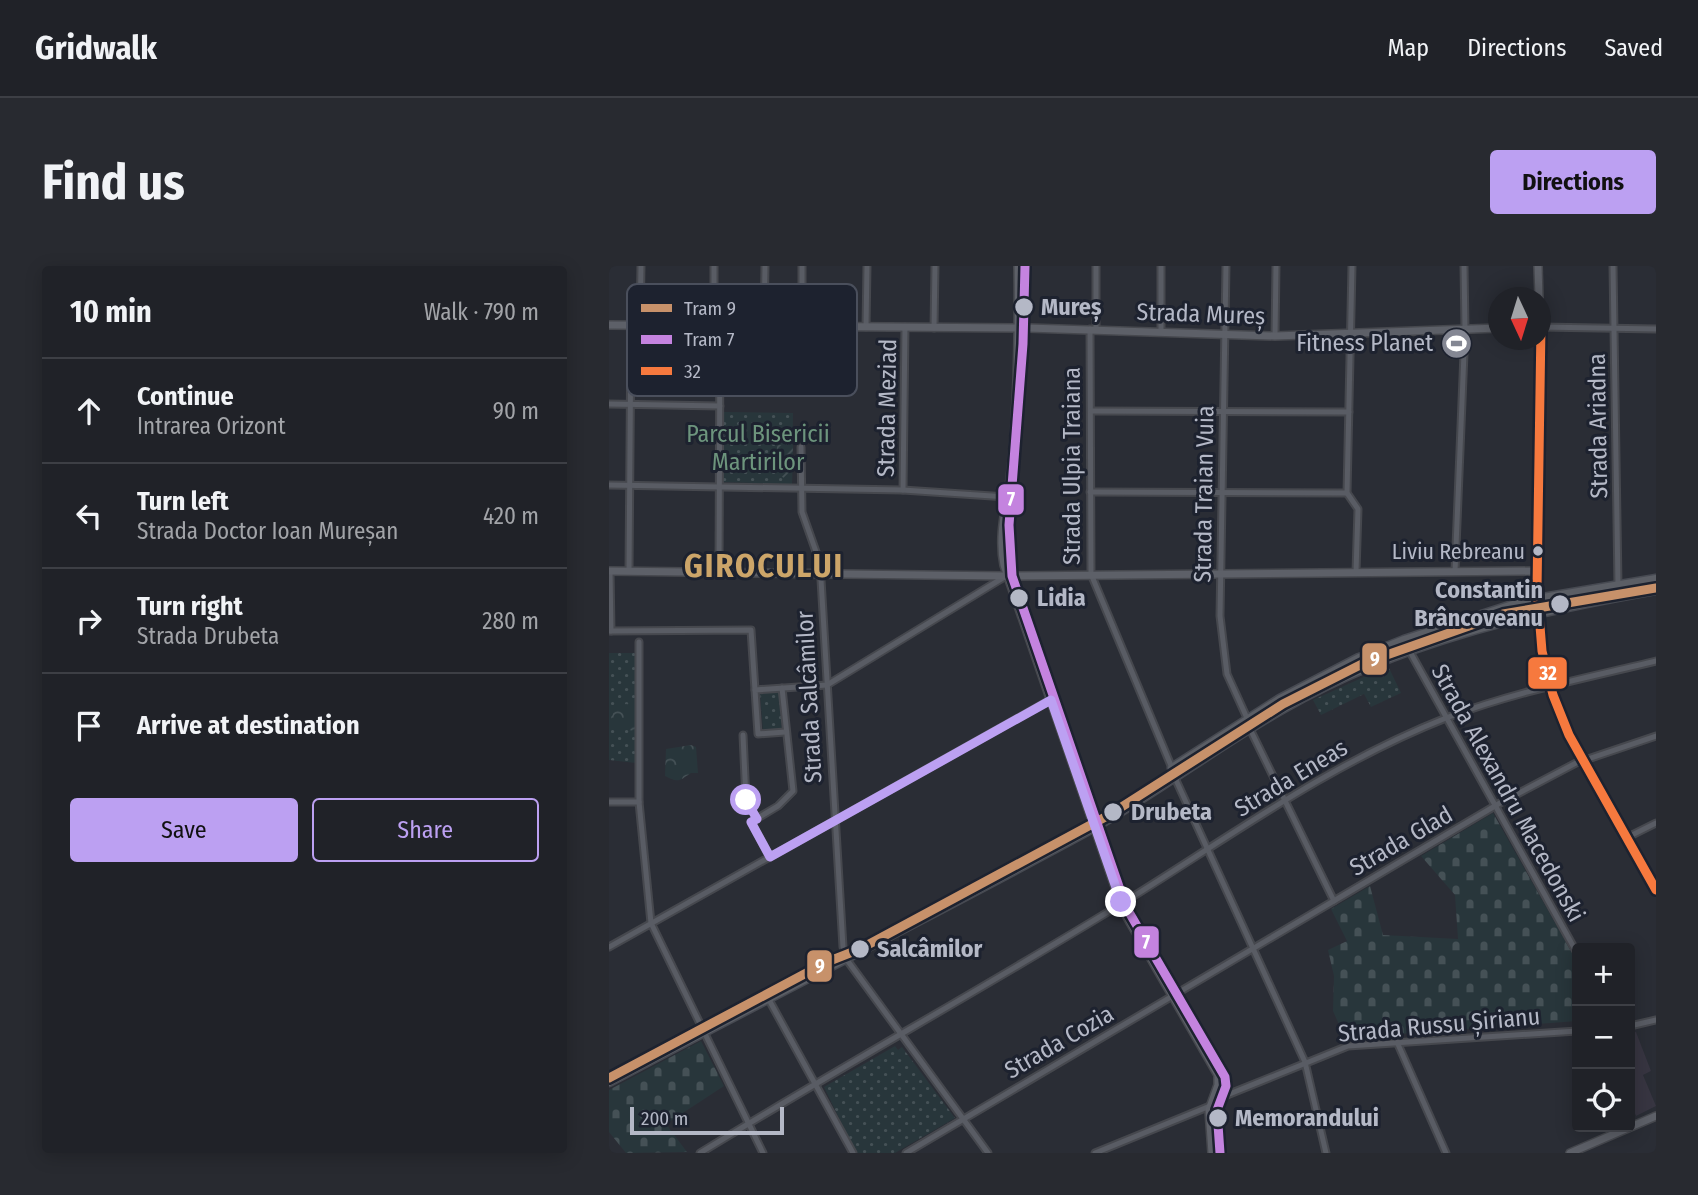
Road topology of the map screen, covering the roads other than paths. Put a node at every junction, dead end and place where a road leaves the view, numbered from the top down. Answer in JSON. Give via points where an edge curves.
{"nodes":[{"id":1,"x":641,"y":266,"type":"edge"},
{"id":2,"x":713,"y":266,"type":"edge"},
{"id":3,"x":765,"y":266,"type":"edge"},
{"id":4,"x":802,"y":266,"type":"edge"},
{"id":5,"x":867,"y":266,"type":"edge"},
{"id":6,"x":935,"y":266,"type":"edge"},
{"id":7,"x":1018,"y":266,"type":"edge"},
{"id":8,"x":1096,"y":266,"type":"edge"},
{"id":9,"x":1161,"y":266,"type":"edge"},
{"id":10,"x":1226,"y":266,"type":"edge"},
{"id":11,"x":1276,"y":266,"type":"edge"},
{"id":12,"x":1352,"y":266,"type":"edge"},
{"id":13,"x":1464,"y":266,"type":"edge"},
{"id":14,"x":1538,"y":266,"type":"edge"},
{"id":15,"x":1613,"y":266,"type":"edge"},
{"id":16,"x":641,"y":284,"type":"edge"},
{"id":17,"x":714,"y":284,"type":"edge"},
{"id":18,"x":765,"y":284,"type":"edge"},
{"id":19,"x":802,"y":284,"type":"edge"},
{"id":20,"x":1539,"y":287,"type":"edge"},
{"id":21,"x":609,"y":325,"type":"edge"},
{"id":22,"x":627,"y":325,"type":"edge"},
{"id":23,"x":857,"y":327,"type":"edge"},
{"id":24,"x":866,"y":327,"type":"junction"},
{"id":25,"x":905,"y":327,"type":"junction"},
{"id":26,"x":1551,"y":327,"type":"edge"},
{"id":27,"x":934,"y":328,"type":"junction"},
{"id":28,"x":1019,"y":328,"type":"junction"},
{"id":29,"x":1488,"y":328,"type":"edge"},
{"id":30,"x":1614,"y":328,"type":"junction"},
{"id":31,"x":1093,"y":329,"type":"junction"},
{"id":32,"x":1465,"y":329,"type":"junction"},
{"id":33,"x":1656,"y":329,"type":"edge"},
{"id":34,"x":1161,"y":331,"type":"junction"},
{"id":35,"x":1225,"y":334,"type":"junction"},
{"id":36,"x":1349,"y":334,"type":"junction"},
{"id":37,"x":1275,"y":336,"type":"junction"},
{"id":38,"x":1541,"y":350,"type":"edge"},
{"id":39,"x":630,"y":396,"type":"edge"},
{"id":40,"x":720,"y":396,"type":"edge"},
{"id":41,"x":609,"y":404,"type":"edge"},
{"id":42,"x":630,"y":404,"type":"junction"},
{"id":43,"x":720,"y":406,"type":"junction"},
{"id":44,"x":1091,"y":411,"type":"junction"},
{"id":45,"x":1223,"y":411,"type":"junction"},
{"id":46,"x":1349,"y":412,"type":"junction"},
{"id":47,"x":801,"y":447,"type":"dead end"},
{"id":48,"x":609,"y":485,"type":"edge"},
{"id":49,"x":628,"y":485,"type":"junction"},
{"id":50,"x":720,"y":487,"type":"junction"},
{"id":51,"x":800,"y":489,"type":"junction"},
{"id":52,"x":903,"y":490,"type":"junction"},
{"id":53,"x":1090,"y":492,"type":"junction"},
{"id":54,"x":1347,"y":493,"type":"junction"},
{"id":55,"x":1221,"y":494,"type":"junction"},
{"id":56,"x":1007,"y":497,"type":"junction"},
{"id":57,"x":610,"y":571,"type":"edge"},
{"id":58,"x":629,"y":571,"type":"junction"},
{"id":59,"x":719,"y":571,"type":"junction"},
{"id":60,"x":1455,"y":571,"type":"junction"},
{"id":61,"x":1538,"y":571,"type":"junction"},
{"id":62,"x":820,"y":572,"type":"junction"},
{"id":63,"x":1356,"y":572,"type":"junction"},
{"id":64,"x":1091,"y":574,"type":"junction"},
{"id":65,"x":1219,"y":574,"type":"junction"},
{"id":66,"x":1006,"y":576,"type":"junction"},
{"id":67,"x":1656,"y":579,"type":"edge"},
{"id":68,"x":1618,"y":585,"type":"junction"},
{"id":69,"x":1656,"y":590,"type":"edge"},
{"id":70,"x":1537,"y":598,"type":"junction"},
{"id":71,"x":1538,"y":611,"type":"junction"},
{"id":72,"x":610,"y":631,"type":"edge"},
{"id":73,"x":639,"y":642,"type":"dead end"},
{"id":74,"x":1409,"y":649,"type":"junction"},
{"id":75,"x":1656,"y":661,"type":"edge"},
{"id":76,"x":827,"y":685,"type":"junction"},
{"id":77,"x":1550,"y":686,"type":"junction"},
{"id":78,"x":782,"y":688,"type":"junction"},
{"id":79,"x":755,"y":690,"type":"junction"},
{"id":80,"x":1051,"y":700,"type":"junction"},
{"id":81,"x":1247,"y":719,"type":"junction"},
{"id":82,"x":1446,"y":719,"type":"junction"},
{"id":83,"x":1250,"y":729,"type":"junction"},
{"id":84,"x":785,"y":732,"type":"junction"},
{"id":85,"x":743,"y":735,"type":"dead end"},
{"id":86,"x":1656,"y":736,"type":"edge"},
{"id":87,"x":1582,"y":761,"type":"junction"},
{"id":88,"x":1172,"y":768,"type":"junction"},
{"id":89,"x":1175,"y":778,"type":"junction"},
{"id":90,"x":1285,"y":801,"type":"junction"},
{"id":91,"x":609,"y":802,"type":"edge"},
{"id":92,"x":639,"y":802,"type":"junction"},
{"id":93,"x":1495,"y":806,"type":"junction"},
{"id":94,"x":754,"y":820,"type":"junction"},
{"id":95,"x":833,"y":821,"type":"junction"},
{"id":96,"x":1656,"y":823,"type":"edge"},
{"id":97,"x":1094,"y":827,"type":"junction"},
{"id":98,"x":1626,"y":838,"type":"junction"},
{"id":99,"x":1207,"y":850,"type":"junction"},
{"id":100,"x":770,"y":857,"type":"junction"},
{"id":101,"x":1656,"y":890,"type":"edge"},
{"id":102,"x":1334,"y":901,"type":"junction"},
{"id":103,"x":1121,"y":904,"type":"junction"},
{"id":104,"x":651,"y":923,"type":"junction"},
{"id":105,"x":1572,"y":944,"type":"edge"},
{"id":106,"x":609,"y":947,"type":"edge"},
{"id":107,"x":843,"y":947,"type":"dead end"},
{"id":108,"x":1252,"y":948,"type":"junction"},
{"id":109,"x":847,"y":960,"type":"junction"},
{"id":110,"x":1172,"y":995,"type":"junction"},
{"id":111,"x":768,"y":998,"type":"junction"},
{"id":112,"x":1656,"y":1020,"type":"edge"},
{"id":113,"x":1635,"y":1025,"type":"edge"},
{"id":114,"x":702,"y":1027,"type":"junction"},
{"id":115,"x":1572,"y":1031,"type":"edge"},
{"id":116,"x":901,"y":1034,"type":"junction"},
{"id":117,"x":1397,"y":1042,"type":"junction"},
{"id":118,"x":1305,"y":1062,"type":"junction"},
{"id":119,"x":609,"y":1082,"type":"edge"},
{"id":120,"x":815,"y":1084,"type":"junction"},
{"id":121,"x":1215,"y":1093,"type":"junction"},
{"id":122,"x":1210,"y":1106,"type":"junction"},
{"id":123,"x":1656,"y":1116,"type":"edge"},
{"id":124,"x":963,"y":1118,"type":"junction"},
{"id":125,"x":750,"y":1123,"type":"junction"},
{"id":126,"x":700,"y":1153,"type":"edge"},
{"id":127,"x":763,"y":1153,"type":"edge"},
{"id":128,"x":853,"y":1153,"type":"edge"},
{"id":129,"x":906,"y":1153,"type":"edge"},
{"id":130,"x":988,"y":1153,"type":"edge"},
{"id":131,"x":1095,"y":1153,"type":"edge"},
{"id":132,"x":1212,"y":1153,"type":"edge"},
{"id":133,"x":1326,"y":1153,"type":"edge"},
{"id":134,"x":1446,"y":1153,"type":"edge"},
{"id":135,"x":1570,"y":1153,"type":"edge"}],
"edges":[{"from":1,"to":16,"type":"street"},
{"from":2,"to":17,"type":"street"},
{"from":3,"to":18,"type":"street"},
{"from":4,"to":19,"type":"street"},
{"from":5,"to":24,"type":"street"},
{"from":6,"to":27,"type":"street"},
{"from":7,"to":28,"type":"street"},
{"from":8,"to":31,"type":"street","name":"Strada Ulpia Traiana"},
{"from":9,"to":34,"type":"street"},
{"from":10,"to":35,"type":"street","name":"Strada Traian Vuia"},
{"from":11,"to":37,"type":"street"},
{"from":12,"to":36,"type":"street"},
{"from":13,"to":32,"type":"street"},
{"from":14,"to":20,"type":"street"},
{"from":15,"to":30,"type":"street","name":"Strada Ariadna"},
{"from":21,"to":22,"type":"street","name":"Strada Mureș"},
{"from":23,"to":24,"type":"street","name":"Strada Mureș"},
{"from":24,"to":25,"type":"street","name":"Strada Mureș"},
{"from":25,"to":27,"type":"street","name":"Strada Mureș"},
{"from":25,"to":52,"type":"street","name":"Strada Meziad"},
{"from":26,"to":30,"type":"street"},
{"from":27,"to":28,"type":"street","name":"Strada Mureș"},
{"from":28,"to":31,"type":"street","name":"Strada Mureș"},
{"from":28,"to":56,"type":"street"},
{"from":29,"to":32,"type":"street","name":"Strada Mureș"},
{"from":30,"to":33,"type":"street"},
{"from":30,"to":68,"type":"street","name":"Strada Ariadna"},
{"from":31,"to":34,"type":"street","name":"Strada Mureș"},
{"from":31,"to":44,"type":"street","name":"Strada Ulpia Traiana"},
{"from":32,"to":36,"type":"street","name":"Strada Mureș"},
{"from":32,"to":60,"type":"street"},
{"from":34,"to":35,"type":"street","name":"Strada Mureș"},
{"from":35,"to":37,"type":"street","name":"Strada Mureș"},
{"from":35,"to":45,"type":"street","name":"Strada Traian Vuia"},
{"from":36,"to":37,"type":"street","name":"Strada Mureș"},
{"from":36,"to":46,"type":"street"},
{"from":38,"to":61,"type":"street"},
{"from":39,"to":42,"type":"street"},
{"from":40,"to":43,"type":"street"},
{"from":41,"to":42,"type":"street"},
{"from":42,"to":43,"type":"street"},
{"from":42,"to":49,"type":"street"},
{"from":43,"to":50,"type":"street"},
{"from":44,"to":45,"type":"street"},
{"from":44,"to":53,"type":"street","name":"Strada Ulpia Traiana"},
{"from":45,"to":46,"type":"street"},
{"from":45,"to":55,"type":"street","name":"Strada Traian Vuia"},
{"from":46,"to":54,"type":"street"},
{"from":47,"to":51,"type":"street","name":"Strada Salcâmilor"},
{"from":48,"to":49,"type":"street"},
{"from":49,"to":50,"type":"street"},
{"from":49,"to":58,"type":"street"},
{"from":50,"to":51,"type":"street"},
{"from":50,"to":59,"type":"street"},
{"from":51,"to":52,"type":"street"},
{"from":51,"to":62,"type":"street","name":"Strada Salcâmilor"},
{"from":52,"to":56,"type":"street"},
{"from":53,"to":55,"type":"street"},
{"from":53,"to":64,"type":"street","name":"Strada Ulpia Traiana"},
{"from":54,"to":55,"type":"street"},
{"from":54,"to":63,"type":"street","via":[[1358,509]]},
{"from":55,"to":65,"type":"street","name":"Strada Traian Vuia"},
{"from":56,"to":66,"type":"street","via":[[1002,557]]},
{"from":57,"to":58,"type":"street"},
{"from":57,"to":72,"type":"street"},
{"from":58,"to":59,"type":"street"},
{"from":59,"to":62,"type":"street"},
{"from":60,"to":61,"type":"street"},
{"from":60,"to":63,"type":"street"},
{"from":61,"to":70,"type":"street"},
{"from":62,"to":66,"type":"street"},
{"from":62,"to":76,"type":"street","name":"Strada Salcâmilor"},
{"from":63,"to":65,"type":"street"},
{"from":64,"to":65,"type":"street"},
{"from":64,"to":66,"type":"street"},
{"from":64,"to":88,"type":"street","name":"Strada Ulpia Traiana"},
{"from":65,"to":81,"type":"street","name":"Strada Traian Vuia","via":[[1227,674]]},
{"from":66,"to":76,"type":"street"},
{"from":66,"to":80,"type":"street"},
{"from":67,"to":68,"type":"main road"},
{"from":68,"to":70,"type":"main road"},
{"from":69,"to":71,"type":"main road"},
{"from":70,"to":71,"type":"street"},
{"from":70,"to":81,"type":"main road","via":[[1359,658]]},
{"from":71,"to":74,"type":"main road"},
{"from":71,"to":77,"type":"street"},
{"from":72,"to":79,"type":"street","via":[[751,630]]},
{"from":73,"to":92,"type":"street"},
{"from":74,"to":82,"type":"street","name":"Strada Alexandru Macedonski"},
{"from":74,"to":83,"type":"main road","via":[[1329,684]]},
{"from":75,"to":77,"type":"street","name":"Strada Eneas"},
{"from":76,"to":78,"type":"street"},
{"from":76,"to":95,"type":"street","name":"Strada Salcâmilor"},
{"from":77,"to":82,"type":"street","name":"Strada Eneas"},
{"from":77,"to":87,"type":"street"},
{"from":78,"to":79,"type":"street"},
{"from":78,"to":84,"type":"street"},
{"from":79,"to":84,"type":"street","via":[[758,734]]},
{"from":80,"to":95,"type":"street"},
{"from":80,"to":97,"type":"street"},
{"from":81,"to":88,"type":"main road"},
{"from":82,"to":90,"type":"street","name":"Strada Eneas","via":[[1362,757]]},
{"from":82,"to":93,"type":"street","name":"Strada Alexandru Macedonski"},
{"from":83,"to":89,"type":"main road"},
{"from":83,"to":90,"type":"street"},
{"from":84,"to":94,"type":"street","via":[[793,791]]},
{"from":85,"to":94,"type":"street","via":[[746,800]]},
{"from":86,"to":87,"type":"street","name":"Strada Glad"},
{"from":87,"to":93,"type":"street","name":"Strada Glad"},
{"from":87,"to":98,"type":"street"},
{"from":88,"to":89,"type":"main road","name":"Strada Ulpia Traiana"},
{"from":89,"to":97,"type":"main road"},
{"from":89,"to":99,"type":"street","name":"Strada Ulpia Traiana"},
{"from":90,"to":99,"type":"street","name":"Strada Eneas"},
{"from":90,"to":102,"type":"street"},
{"from":91,"to":92,"type":"street"},
{"from":92,"to":104,"type":"street"},
{"from":93,"to":102,"type":"street","name":"Strada Glad"},
{"from":93,"to":105,"type":"street","name":"Strada Alexandru Macedonski"},
{"from":94,"to":100,"type":"street"},
{"from":95,"to":100,"type":"street"},
{"from":95,"to":107,"type":"street","name":"Strada Salcâmilor"},
{"from":96,"to":98,"type":"street"},
{"from":97,"to":103,"type":"street"},
{"from":97,"to":109,"type":"main road"},
{"from":98,"to":101,"type":"street"},
{"from":99,"to":103,"type":"street","name":"Strada Eneas"},
{"from":99,"to":108,"type":"street","name":"Strada Ulpia Traiana"},
{"from":100,"to":104,"type":"street"},
{"from":102,"to":108,"type":"street","name":"Strada Glad"},
{"from":103,"to":110,"type":"street"},
{"from":103,"to":116,"type":"street","name":"Strada Eneas"},
{"from":104,"to":106,"type":"street"},
{"from":104,"to":114,"type":"street"},
{"from":108,"to":110,"type":"street","name":"Strada Glad"},
{"from":108,"to":118,"type":"street","name":"Strada Ulpia Traiana"},
{"from":109,"to":111,"type":"main road"},
{"from":109,"to":116,"type":"street"},
{"from":110,"to":121,"type":"street","via":[[1216,1070]]},
{"from":110,"to":124,"type":"street","name":"Strada Cozia"},
{"from":111,"to":114,"type":"main road"},
{"from":111,"to":120,"type":"street"},
{"from":112,"to":113,"type":"street"},
{"from":114,"to":119,"type":"main road"},
{"from":114,"to":125,"type":"street"},
{"from":115,"to":117,"type":"street","name":"Strada Russu Șirianu"},
{"from":116,"to":120,"type":"street","name":"Strada Eneas"},
{"from":116,"to":124,"type":"street"},
{"from":117,"to":118,"type":"street","name":"Strada Russu Șirianu","via":[[1348,1046]]},
{"from":117,"to":134,"type":"street"},
{"from":118,"to":121,"type":"street","name":"Strada Russu Șirianu","via":[[1227,1095]]},
{"from":118,"to":133,"type":"street","name":"Strada Ulpia Traiana"},
{"from":120,"to":125,"type":"street","name":"Strada Eneas"},
{"from":120,"to":128,"type":"street"},
{"from":121,"to":122,"type":"street"},
{"from":122,"to":131,"type":"street"},
{"from":122,"to":132,"type":"street"},
{"from":123,"to":135,"type":"street"},
{"from":124,"to":129,"type":"street","name":"Strada Cozia"},
{"from":124,"to":130,"type":"street"},
{"from":125,"to":126,"type":"street","name":"Strada Eneas"},
{"from":125,"to":127,"type":"street"}]}
